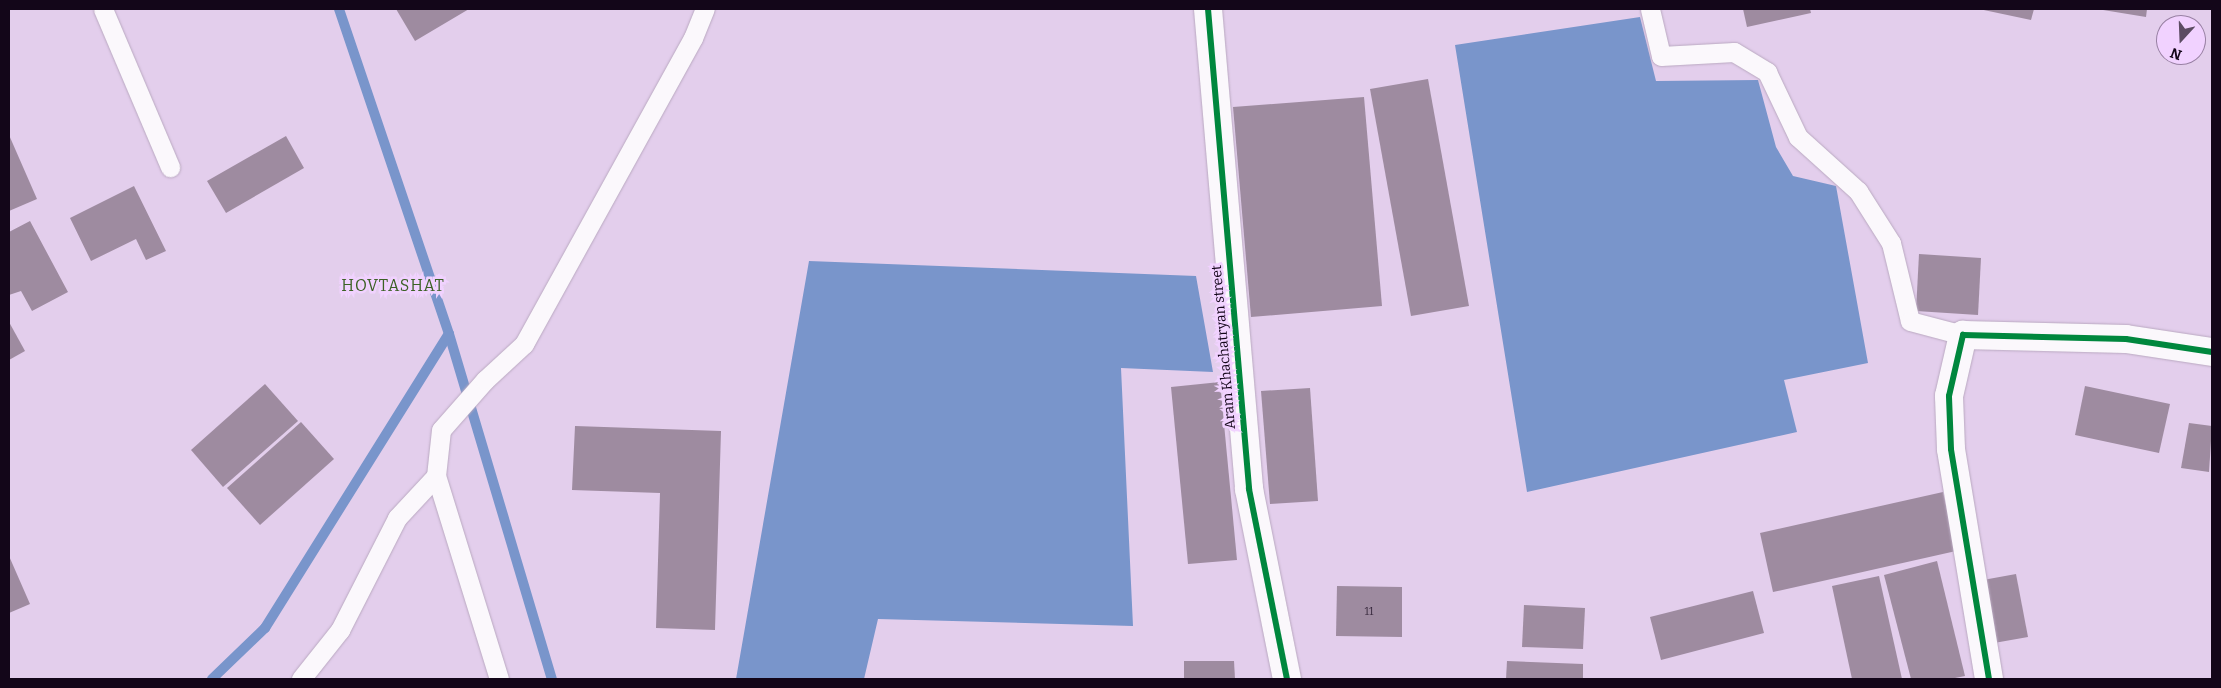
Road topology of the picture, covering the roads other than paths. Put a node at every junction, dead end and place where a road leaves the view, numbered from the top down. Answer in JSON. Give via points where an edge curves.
{"nodes":[{"id":1,"x":103,"y":9,"type":"edge"},
{"id":2,"x":705,"y":9,"type":"edge"},
{"id":3,"x":1208,"y":9,"type":"edge"},
{"id":4,"x":1650,"y":9,"type":"edge"},
{"id":5,"x":170,"y":167,"type":"dead end"},
{"id":6,"x":1963,"y":335,"type":"junction"},
{"id":7,"x":2212,"y":352,"type":"edge"},
{"id":8,"x":436,"y":476,"type":"junction"},
{"id":9,"x":301,"y":679,"type":"edge"},
{"id":10,"x":499,"y":679,"type":"edge"},
{"id":11,"x":1287,"y":679,"type":"edge"},
{"id":12,"x":1989,"y":679,"type":"edge"}],
"edges":[{"from":1,"to":5,"type":"lane"},
{"from":2,"to":8,"type":"lane","via":[[693,38],[524,344],[485,380],[441,430]]},
{"from":3,"to":11,"type":"street","name":"Aram Khachatryan street","via":[[1249,489]]},
{"from":4,"to":6,"type":"lane","via":[[1661,56],[1734,52],[1767,72],[1798,137],[1858,191],[1891,243],[1910,321]]},
{"from":6,"to":7,"type":"street","via":[[2126,339]]},
{"from":6,"to":12,"type":"street","via":[[1949,396],[1951,449]]},
{"from":8,"to":9,"type":"lane","via":[[397,518],[340,630]]},
{"from":8,"to":10,"type":"lane"}]}
